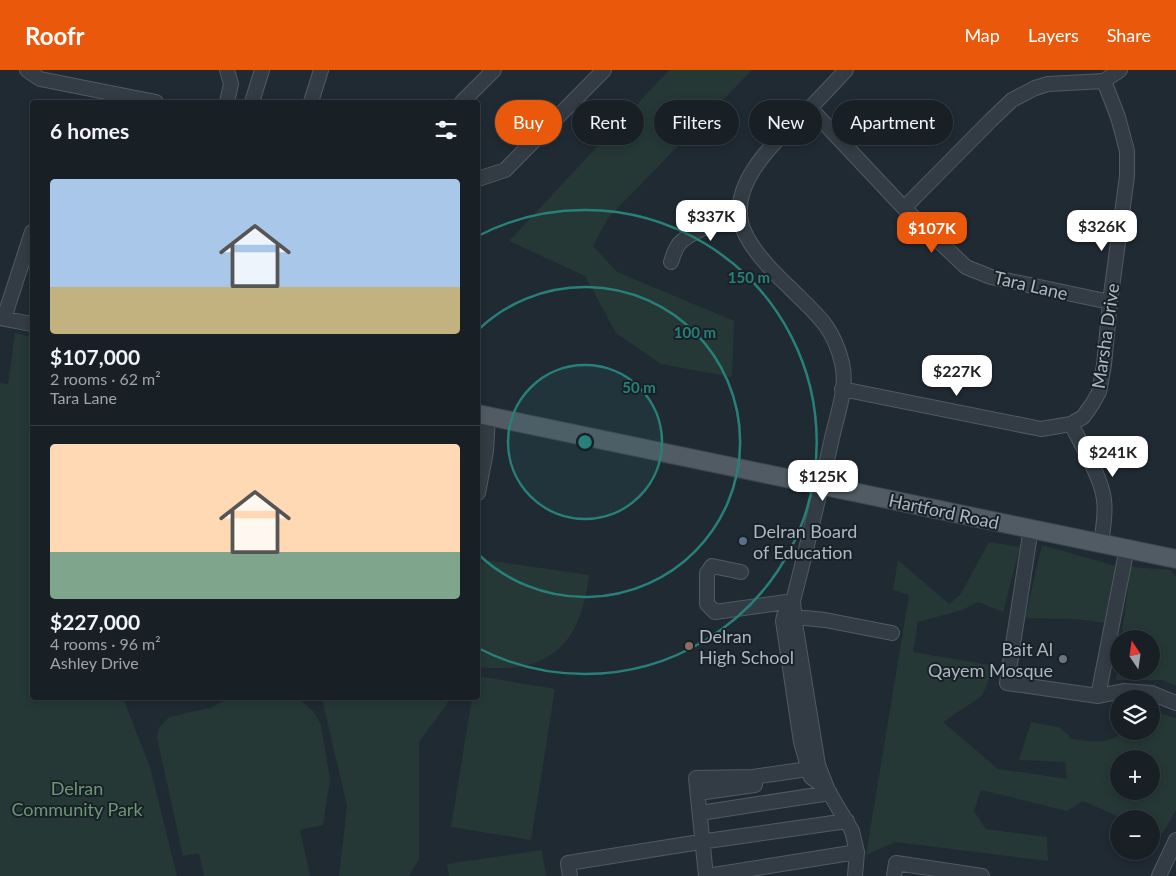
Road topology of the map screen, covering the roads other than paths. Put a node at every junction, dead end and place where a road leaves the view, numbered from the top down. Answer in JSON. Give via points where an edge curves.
{"nodes":[{"id":1,"x":27,"y":70,"type":"edge"},
{"id":2,"x":227,"y":70,"type":"edge"},
{"id":3,"x":262,"y":70,"type":"edge"},
{"id":4,"x":321,"y":70,"type":"edge"},
{"id":5,"x":494,"y":70,"type":"edge"},
{"id":6,"x":604,"y":70,"type":"edge"},
{"id":7,"x":846,"y":70,"type":"edge"},
{"id":8,"x":1120,"y":70,"type":"edge"},
{"id":9,"x":1104,"y":81,"type":"junction"},
{"id":10,"x":146,"y":100,"type":"edge"},
{"id":11,"x":228,"y":100,"type":"edge"},
{"id":12,"x":253,"y":100,"type":"edge"},
{"id":13,"x":312,"y":100,"type":"edge"},
{"id":14,"x":464,"y":100,"type":"edge"},
{"id":15,"x":818,"y":100,"type":"edge"},
{"id":16,"x":822,"y":121,"type":"edge"},
{"id":17,"x":773,"y":145,"type":"edge"},
{"id":18,"x":480,"y":178,"type":"edge"},
{"id":19,"x":904,"y":208,"type":"junction"},
{"id":20,"x":740,"y":213,"type":"junction"},
{"id":21,"x":30,"y":238,"type":"edge"},
{"id":22,"x":671,"y":262,"type":"dead end"},
{"id":23,"x":1110,"y":302,"type":"junction"},
{"id":24,"x":2,"y":318,"type":"edge"},
{"id":25,"x":30,"y":324,"type":"edge"},
{"id":26,"x":842,"y":389,"type":"junction"},
{"id":27,"x":483,"y":415,"type":"edge"},
{"id":28,"x":1071,"y":424,"type":"junction"},
{"id":29,"x":480,"y":482,"type":"edge"},
{"id":30,"x":821,"y":485,"type":"junction"},
{"id":31,"x":1031,"y":528,"type":"junction"},
{"id":32,"x":1101,"y":543,"type":"junction"},
{"id":33,"x":1127,"y":548,"type":"junction"},
{"id":34,"x":1176,"y":558,"type":"edge"},
{"id":35,"x":741,"y":572,"type":"dead end"},
{"id":36,"x":793,"y":600,"type":"junction"},
{"id":37,"x":795,"y":617,"type":"junction"},
{"id":38,"x":892,"y":633,"type":"dead end"},
{"id":39,"x":1098,"y":696,"type":"junction"},
{"id":40,"x":1176,"y":703,"type":"edge"},
{"id":41,"x":810,"y":773,"type":"junction"},
{"id":42,"x":829,"y":791,"type":"junction"},
{"id":43,"x":700,"y":812,"type":"junction"},
{"id":44,"x":847,"y":821,"type":"junction"},
{"id":45,"x":1176,"y":840,"type":"edge"},
{"id":46,"x":704,"y":841,"type":"junction"},
{"id":47,"x":857,"y":852,"type":"junction"},
{"id":48,"x":927,"y":872,"type":"edge"},
{"id":49,"x":570,"y":876,"type":"edge"},
{"id":50,"x":707,"y":876,"type":"edge"},
{"id":51,"x":855,"y":876,"type":"edge"},
{"id":52,"x":894,"y":876,"type":"edge"},
{"id":53,"x":982,"y":876,"type":"edge"},
{"id":54,"x":1159,"y":876,"type":"edge"}],
"edges":[{"from":1,"to":10,"type":"street","via":[[40,79]]},
{"from":2,"to":11,"type":"street","via":[[231,84]]},
{"from":3,"to":12,"type":"street"},
{"from":4,"to":13,"type":"street"},
{"from":5,"to":14,"type":"street"},
{"from":6,"to":18,"type":"street","via":[[505,170]]},
{"from":7,"to":15,"type":"street"},
{"from":8,"to":9,"type":"street"},
{"from":9,"to":19,"type":"street","via":[[1048,84],[1012,100]]},
{"from":9,"to":23,"type":"street","name":"Marsha Drive","via":[[1128,151]]},
{"from":16,"to":19,"type":"street","name":"Tara Lane"},
{"from":17,"to":20,"type":"street","via":[[754,168],[740,199]]},
{"from":19,"to":23,"type":"street","name":"Tara Lane","via":[[966,267],[991,277]]},
{"from":20,"to":22,"type":"street","via":[[685,238],[677,246]]},
{"from":20,"to":26,"type":"street","via":[[744,230],[754,247],[782,281],[823,321],[834,338],[843,366]]},
{"from":21,"to":24,"type":"street"},
{"from":23,"to":28,"type":"street","name":"Marsha Drive","via":[[1099,392],[1083,417]]},
{"from":24,"to":25,"type":"street"},
{"from":26,"to":28,"type":"street","via":[[1041,429]]},
{"from":26,"to":30,"type":"street"},
{"from":27,"to":29,"type":"street","via":[[486,451]]},
{"from":27,"to":30,"type":"main road","name":"Hartford Road"},
{"from":28,"to":32,"type":"street","via":[[1104,499]]},
{"from":30,"to":31,"type":"main road","name":"Hartford Road"},
{"from":30,"to":36,"type":"street"},
{"from":31,"to":32,"type":"main road","name":"Hartford Road"},
{"from":31,"to":39,"type":"street","via":[[1007,684]]},
{"from":32,"to":33,"type":"main road","name":"Hartford Road"},
{"from":33,"to":34,"type":"main road","name":"Hartford Road"},
{"from":33,"to":39,"type":"street"},
{"from":35,"to":36,"type":"street","via":[[712,566],[707,573],[707,604],[715,612]]},
{"from":36,"to":37,"type":"street"},
{"from":36,"to":41,"type":"street","via":[[783,621]]},
{"from":37,"to":38,"type":"street"},
{"from":37,"to":42,"type":"street","via":[[818,765]]},
{"from":39,"to":40,"type":"street","via":[[1124,691],[1151,693]]},
{"from":41,"to":42,"type":"street"},
{"from":41,"to":43,"type":"street","via":[[698,793]]},
{"from":42,"to":43,"type":"street"},
{"from":42,"to":44,"type":"street"},
{"from":43,"to":46,"type":"street"},
{"from":44,"to":46,"type":"street"},
{"from":44,"to":47,"type":"street"},
{"from":45,"to":54,"type":"street"},
{"from":46,"to":49,"type":"street","via":[[568,863]]},
{"from":46,"to":50,"type":"street"},
{"from":47,"to":50,"type":"street"},
{"from":47,"to":51,"type":"street"},
{"from":48,"to":52,"type":"street","via":[[896,863]]},
{"from":48,"to":53,"type":"street"}]}
